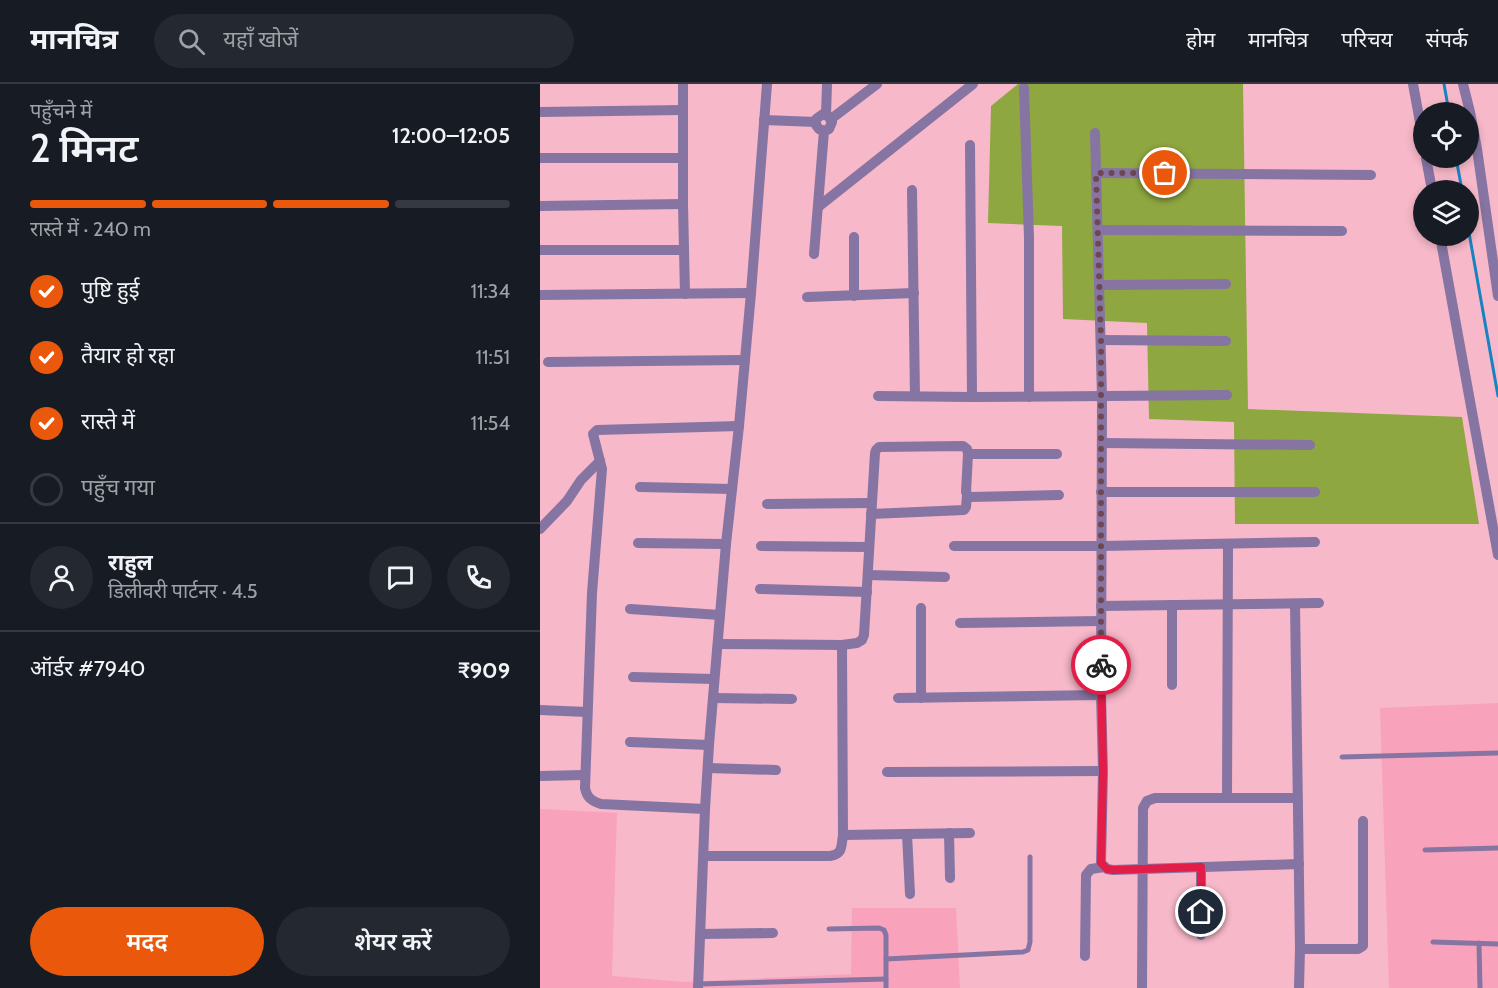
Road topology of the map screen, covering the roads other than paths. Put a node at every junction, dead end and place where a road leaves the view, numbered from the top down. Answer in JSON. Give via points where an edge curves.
{"nodes":[{"id":1,"x":682,"y":84,"type":"edge"},
{"id":2,"x":767,"y":84,"type":"edge"},
{"id":3,"x":827,"y":84,"type":"edge"},
{"id":4,"x":878,"y":84,"type":"edge"},
{"id":5,"x":973,"y":84,"type":"edge"},
{"id":6,"x":1413,"y":84,"type":"edge"},
{"id":7,"x":1463,"y":84,"type":"edge"},
{"id":8,"x":1024,"y":88,"type":"dead end"},
{"id":9,"x":1416,"y":102,"type":"edge"},
{"id":10,"x":683,"y":110,"type":"junction"},
{"id":11,"x":540,"y":112,"type":"edge"},
{"id":12,"x":829,"y":117,"type":"junction"},
{"id":13,"x":764,"y":120,"type":"junction"},
{"id":14,"x":816,"y":122,"type":"junction"},
{"id":15,"x":824,"y":131,"type":"junction"},
{"id":16,"x":1095,"y":133,"type":"dead end"},
{"id":17,"x":970,"y":145,"type":"dead end"},
{"id":18,"x":540,"y":158,"type":"edge"},
{"id":19,"x":683,"y":158,"type":"junction"},
{"id":20,"x":1096,"y":173,"type":"junction"},
{"id":21,"x":1371,"y":175,"type":"dead end"},
{"id":22,"x":912,"y":190,"type":"dead end"},
{"id":23,"x":682,"y":204,"type":"junction"},
{"id":24,"x":540,"y":206,"type":"edge"},
{"id":25,"x":818,"y":207,"type":"junction"},
{"id":26,"x":1098,"y":230,"type":"junction"},
{"id":27,"x":1342,"y":231,"type":"dead end"},
{"id":28,"x":854,"y":237,"type":"dead end"},
{"id":29,"x":1442,"y":246,"type":"edge"},
{"id":30,"x":540,"y":250,"type":"edge"},
{"id":31,"x":684,"y":250,"type":"junction"},
{"id":32,"x":814,"y":254,"type":"dead end"},
{"id":33,"x":1226,"y":284,"type":"dead end"},
{"id":34,"x":1100,"y":285,"type":"junction"},
{"id":35,"x":752,"y":293,"type":"junction"},
{"id":36,"x":685,"y":294,"type":"junction"},
{"id":37,"x":914,"y":294,"type":"junction"},
{"id":38,"x":540,"y":295,"type":"edge"},
{"id":39,"x":854,"y":296,"type":"junction"},
{"id":40,"x":1498,"y":296,"type":"edge"},
{"id":41,"x":807,"y":297,"type":"dead end"},
{"id":42,"x":1101,"y":340,"type":"junction"},
{"id":43,"x":1226,"y":341,"type":"dead end"},
{"id":44,"x":745,"y":360,"type":"junction"},
{"id":45,"x":548,"y":362,"type":"dead end"},
{"id":46,"x":1227,"y":395,"type":"dead end"},
{"id":47,"x":879,"y":396,"type":"dead end"},
{"id":48,"x":915,"y":396,"type":"junction"},
{"id":49,"x":972,"y":397,"type":"junction"},
{"id":50,"x":1029,"y":397,"type":"junction"},
{"id":51,"x":1102,"y":397,"type":"junction"},
{"id":52,"x":739,"y":426,"type":"junction"},
{"id":53,"x":1102,"y":443,"type":"junction"},
{"id":54,"x":1310,"y":445,"type":"dead end"},
{"id":55,"x":968,"y":454,"type":"junction"},
{"id":56,"x":1057,"y":454,"type":"dead end"},
{"id":57,"x":600,"y":461,"type":"junction"},
{"id":58,"x":640,"y":487,"type":"dead end"},
{"id":59,"x":732,"y":489,"type":"junction"},
{"id":60,"x":1101,"y":492,"type":"junction"},
{"id":61,"x":1315,"y":492,"type":"dead end"},
{"id":62,"x":1059,"y":495,"type":"dead end"},
{"id":63,"x":968,"y":496,"type":"junction"},
{"id":64,"x":767,"y":504,"type":"dead end"},
{"id":65,"x":871,"y":508,"type":"junction"},
{"id":66,"x":540,"y":529,"type":"edge"},
{"id":67,"x":1315,"y":542,"type":"dead end"},
{"id":68,"x":638,"y":543,"type":"dead end"},
{"id":69,"x":726,"y":544,"type":"junction"},
{"id":70,"x":1228,"y":544,"type":"junction"},
{"id":71,"x":761,"y":546,"type":"dead end"},
{"id":72,"x":954,"y":546,"type":"dead end"},
{"id":73,"x":1102,"y":546,"type":"junction"},
{"id":74,"x":869,"y":547,"type":"junction"},
{"id":75,"x":1498,"y":555,"type":"edge"},
{"id":76,"x":868,"y":575,"type":"junction"},
{"id":77,"x":945,"y":577,"type":"dead end"},
{"id":78,"x":760,"y":589,"type":"dead end"},
{"id":79,"x":867,"y":591,"type":"junction"},
{"id":80,"x":1319,"y":603,"type":"dead end"},
{"id":81,"x":1229,"y":604,"type":"junction"},
{"id":82,"x":1294,"y":604,"type":"junction"},
{"id":83,"x":1172,"y":605,"type":"junction"},
{"id":84,"x":1101,"y":606,"type":"junction"},
{"id":85,"x":921,"y":608,"type":"dead end"},
{"id":86,"x":630,"y":609,"type":"dead end"},
{"id":87,"x":720,"y":615,"type":"junction"},
{"id":88,"x":1101,"y":621,"type":"junction"},
{"id":89,"x":960,"y":623,"type":"dead end"},
{"id":90,"x":718,"y":644,"type":"junction"},
{"id":91,"x":842,"y":645,"type":"junction"},
{"id":92,"x":633,"y":677,"type":"dead end"},
{"id":93,"x":714,"y":679,"type":"junction"},
{"id":94,"x":1172,"y":685,"type":"dead end"},
{"id":95,"x":1101,"y":695,"type":"junction"},
{"id":96,"x":713,"y":698,"type":"junction"},
{"id":97,"x":898,"y":698,"type":"dead end"},
{"id":98,"x":921,"y":698,"type":"junction"},
{"id":99,"x":792,"y":699,"type":"dead end"},
{"id":100,"x":540,"y":710,"type":"edge"},
{"id":101,"x":587,"y":712,"type":"junction"},
{"id":102,"x":630,"y":742,"type":"dead end"},
{"id":103,"x":709,"y":745,"type":"junction"},
{"id":104,"x":1498,"y":753,"type":"edge"},
{"id":105,"x":1342,"y":757,"type":"dead end"},
{"id":106,"x":708,"y":768,"type":"junction"},
{"id":107,"x":776,"y":770,"type":"dead end"},
{"id":108,"x":1103,"y":771,"type":"junction"},
{"id":109,"x":887,"y":772,"type":"dead end"},
{"id":110,"x":584,"y":775,"type":"junction"},
{"id":111,"x":540,"y":776,"type":"edge"},
{"id":112,"x":1227,"y":798,"type":"junction"},
{"id":113,"x":1297,"y":798,"type":"junction"},
{"id":114,"x":705,"y":809,"type":"junction"},
{"id":115,"x":1363,"y":821,"type":"dead end"},
{"id":116,"x":969,"y":832,"type":"dead end"},
{"id":117,"x":949,"y":833,"type":"junction"},
{"id":118,"x":907,"y":834,"type":"junction"},
{"id":119,"x":843,"y":836,"type":"junction"},
{"id":120,"x":1498,"y":848,"type":"edge"},
{"id":121,"x":1425,"y":850,"type":"dead end"},
{"id":122,"x":704,"y":856,"type":"junction"},
{"id":123,"x":1030,"y":857,"type":"dead end"},
{"id":124,"x":1299,"y":864,"type":"junction"},
{"id":125,"x":1104,"y":867,"type":"junction"},
{"id":126,"x":1201,"y":867,"type":"junction"},
{"id":127,"x":1142,"y":869,"type":"junction"},
{"id":128,"x":950,"y":878,"type":"dead end"},
{"id":129,"x":910,"y":894,"type":"dead end"},
{"id":130,"x":829,"y":929,"type":"dead end"},
{"id":131,"x":773,"y":933,"type":"dead end"},
{"id":132,"x":701,"y":934,"type":"junction"},
{"id":133,"x":1201,"y":935,"type":"dead end"},
{"id":134,"x":1433,"y":942,"type":"dead end"},
{"id":135,"x":1479,"y":944,"type":"junction"},
{"id":136,"x":1498,"y":944,"type":"edge"},
{"id":137,"x":1300,"y":949,"type":"junction"},
{"id":138,"x":1085,"y":956,"type":"dead end"},
{"id":139,"x":886,"y":959,"type":"junction"},
{"id":140,"x":886,"y":979,"type":"junction"},
{"id":141,"x":699,"y":986,"type":"edge"},
{"id":142,"x":886,"y":988,"type":"edge"},
{"id":143,"x":1142,"y":988,"type":"edge"},
{"id":144,"x":1299,"y":988,"type":"edge"},
{"id":145,"x":1480,"y":988,"type":"edge"}],
"edges":[{"from":1,"to":10,"type":"street"},
{"from":2,"to":13,"type":"street"},
{"from":3,"to":12,"type":"street"},
{"from":4,"to":12,"type":"street"},
{"from":5,"to":25,"type":"street"},
{"from":6,"to":9,"type":"street"},
{"from":7,"to":40,"type":"street","via":[[1477,148]]},
{"from":8,"to":50,"type":"street"},
{"from":10,"to":11,"type":"street"},
{"from":10,"to":19,"type":"street"},
{"from":12,"to":14,"type":"street","via":[[820,115]]},
{"from":12,"to":15,"type":"street","via":[[831,127]]},
{"from":13,"to":14,"type":"street"},
{"from":13,"to":35,"type":"street"},
{"from":14,"to":15,"type":"street"},
{"from":15,"to":25,"type":"street"},
{"from":16,"to":20,"type":"street"},
{"from":17,"to":49,"type":"street"},
{"from":18,"to":19,"type":"street"},
{"from":19,"to":23,"type":"street"},
{"from":20,"to":21,"type":"street"},
{"from":20,"to":26,"type":"street"},
{"from":22,"to":37,"type":"street"},
{"from":23,"to":24,"type":"street"},
{"from":23,"to":31,"type":"street"},
{"from":25,"to":32,"type":"street"},
{"from":26,"to":27,"type":"street"},
{"from":26,"to":34,"type":"street"},
{"from":28,"to":39,"type":"street"},
{"from":29,"to":75,"type":"street"},
{"from":30,"to":31,"type":"street"},
{"from":31,"to":36,"type":"street"},
{"from":33,"to":34,"type":"street"},
{"from":34,"to":42,"type":"street"},
{"from":35,"to":36,"type":"street"},
{"from":35,"to":44,"type":"street"},
{"from":36,"to":38,"type":"street"},
{"from":37,"to":39,"type":"street"},
{"from":37,"to":48,"type":"street"},
{"from":39,"to":41,"type":"street"},
{"from":42,"to":43,"type":"street"},
{"from":42,"to":51,"type":"street"},
{"from":44,"to":45,"type":"street"},
{"from":44,"to":52,"type":"street"},
{"from":46,"to":51,"type":"street"},
{"from":47,"to":48,"type":"street"},
{"from":48,"to":49,"type":"street"},
{"from":49,"to":50,"type":"street"},
{"from":50,"to":51,"type":"street"},
{"from":51,"to":53,"type":"street"},
{"from":52,"to":57,"type":"street","via":[[597,430],[592,437]]},
{"from":52,"to":59,"type":"street"},
{"from":53,"to":54,"type":"street"},
{"from":53,"to":60,"type":"street"},
{"from":55,"to":56,"type":"street"},
{"from":55,"to":63,"type":"street"},
{"from":55,"to":65,"type":"street","via":[[966,447],[960,445],[879,447],[875,453]]},
{"from":57,"to":66,"type":"street"},
{"from":57,"to":101,"type":"street"},
{"from":58,"to":59,"type":"street"},
{"from":59,"to":69,"type":"street"},
{"from":60,"to":61,"type":"street"},
{"from":60,"to":73,"type":"street"},
{"from":62,"to":63,"type":"street"},
{"from":63,"to":65,"type":"street","via":[[964,510]]},
{"from":64,"to":65,"type":"street"},
{"from":65,"to":74,"type":"street"},
{"from":67,"to":70,"type":"street"},
{"from":68,"to":69,"type":"street"},
{"from":69,"to":87,"type":"street"},
{"from":70,"to":73,"type":"street"},
{"from":70,"to":81,"type":"street"},
{"from":71,"to":74,"type":"street"},
{"from":72,"to":73,"type":"street"},
{"from":73,"to":84,"type":"street"},
{"from":74,"to":76,"type":"street"},
{"from":76,"to":77,"type":"street"},
{"from":76,"to":79,"type":"street"},
{"from":78,"to":79,"type":"street"},
{"from":79,"to":91,"type":"street","via":[[862,640]]},
{"from":80,"to":82,"type":"street"},
{"from":81,"to":82,"type":"street"},
{"from":81,"to":83,"type":"street"},
{"from":81,"to":112,"type":"street"},
{"from":82,"to":113,"type":"street"},
{"from":83,"to":84,"type":"street"},
{"from":83,"to":94,"type":"street"},
{"from":84,"to":88,"type":"street"},
{"from":85,"to":98,"type":"street"},
{"from":86,"to":87,"type":"street"},
{"from":87,"to":90,"type":"street"},
{"from":88,"to":89,"type":"street"},
{"from":88,"to":95,"type":"street"},
{"from":90,"to":91,"type":"street"},
{"from":90,"to":93,"type":"street"},
{"from":91,"to":119,"type":"street"},
{"from":92,"to":93,"type":"street"},
{"from":93,"to":96,"type":"street"},
{"from":95,"to":98,"type":"street"},
{"from":95,"to":108,"type":"street"},
{"from":96,"to":99,"type":"street"},
{"from":96,"to":103,"type":"street"},
{"from":97,"to":98,"type":"street"},
{"from":100,"to":101,"type":"street"},
{"from":101,"to":110,"type":"street"},
{"from":102,"to":103,"type":"street"},
{"from":103,"to":106,"type":"street"},
{"from":104,"to":105,"type":"lane"},
{"from":106,"to":107,"type":"street"},
{"from":106,"to":114,"type":"street"},
{"from":108,"to":109,"type":"street"},
{"from":108,"to":125,"type":"street","via":[[1100,859]]},
{"from":110,"to":111,"type":"street"},
{"from":110,"to":114,"type":"street","via":[[587,795],[602,804]]},
{"from":112,"to":113,"type":"street"},
{"from":112,"to":127,"type":"street","via":[[1147,801],[1143,808]]},
{"from":113,"to":124,"type":"street"},
{"from":114,"to":122,"type":"street"},
{"from":115,"to":137,"type":"street","via":[[1362,946],[1358,950]]},
{"from":116,"to":117,"type":"street"},
{"from":117,"to":118,"type":"street"},
{"from":117,"to":128,"type":"street"},
{"from":118,"to":119,"type":"street"},
{"from":118,"to":129,"type":"street"},
{"from":119,"to":122,"type":"street","via":[[836,855]]},
{"from":120,"to":121,"type":"lane"},
{"from":122,"to":132,"type":"street"},
{"from":123,"to":139,"type":"lane","via":[[1028,950]]},
{"from":124,"to":126,"type":"street"},
{"from":124,"to":137,"type":"street"},
{"from":125,"to":127,"type":"street"},
{"from":125,"to":138,"type":"street","via":[[1091,868],[1086,875]]},
{"from":126,"to":127,"type":"street"},
{"from":126,"to":133,"type":"street"},
{"from":127,"to":143,"type":"street"},
{"from":130,"to":139,"type":"lane","via":[[884,930]]},
{"from":131,"to":132,"type":"street"},
{"from":132,"to":141,"type":"street"},
{"from":134,"to":135,"type":"lane"},
{"from":135,"to":136,"type":"lane"},
{"from":135,"to":145,"type":"lane"},
{"from":137,"to":144,"type":"street"},
{"from":139,"to":140,"type":"lane"},
{"from":140,"to":141,"type":"lane"},
{"from":140,"to":142,"type":"lane"}]}
